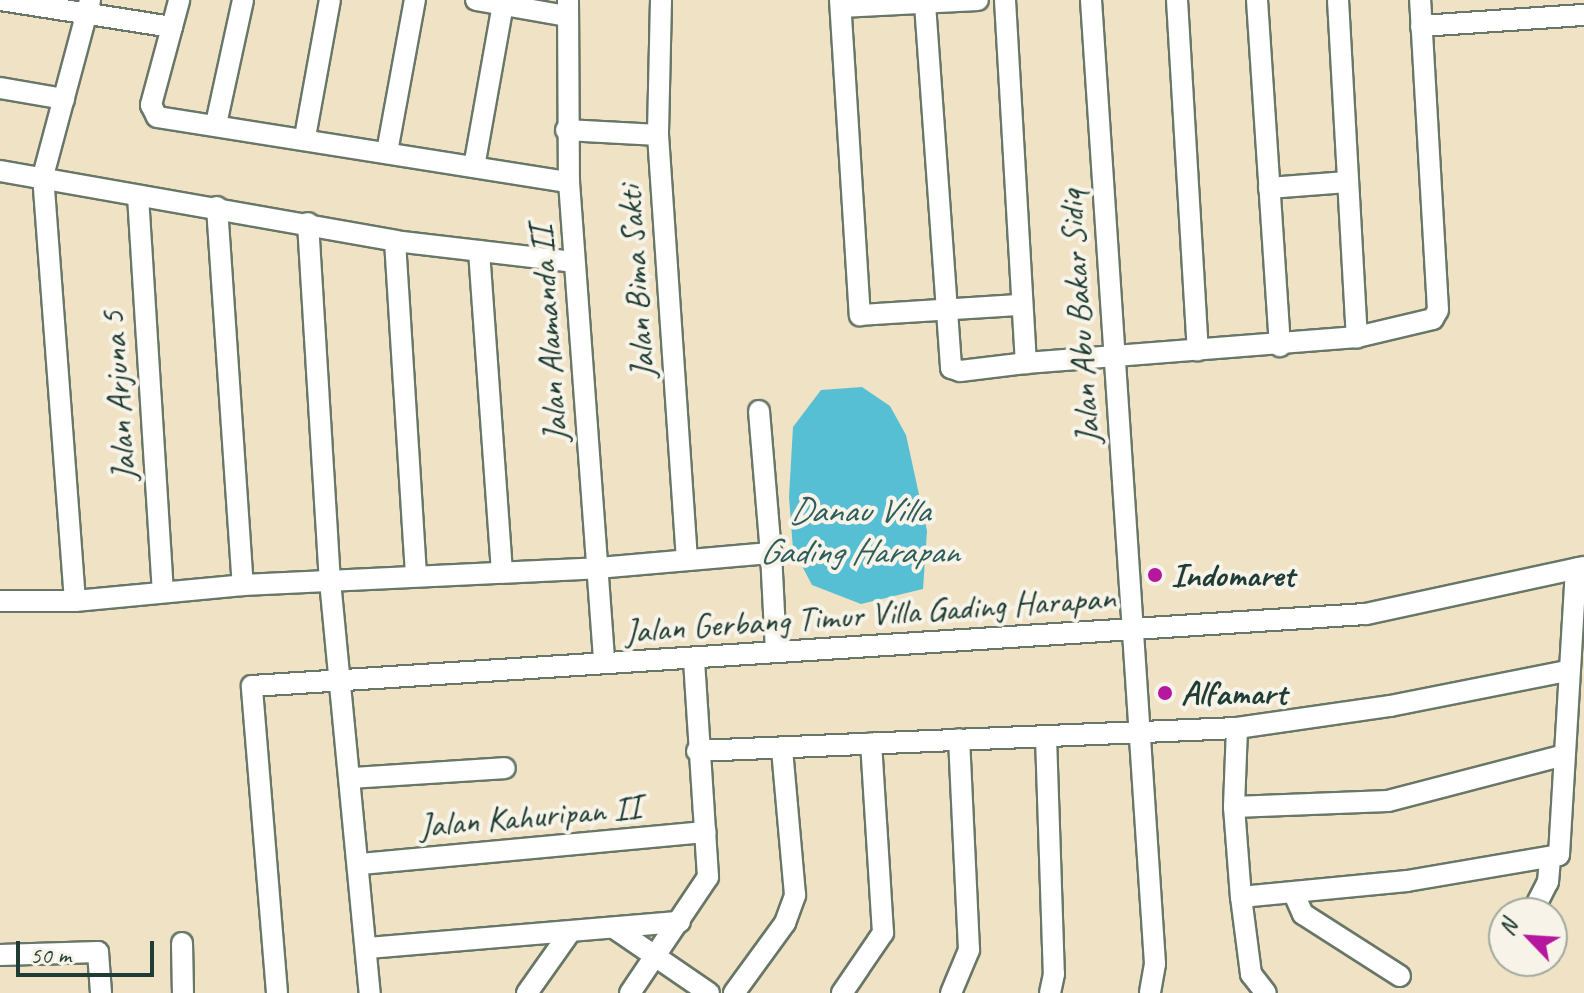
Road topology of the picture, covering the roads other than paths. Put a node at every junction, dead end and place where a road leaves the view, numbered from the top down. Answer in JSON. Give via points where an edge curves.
{"nodes":[{"id":1,"x":1,"y":0,"type":"edge"},
{"id":2,"x":179,"y":0,"type":"edge"},
{"id":3,"x":243,"y":0,"type":"edge"},
{"id":4,"x":330,"y":0,"type":"edge"},
{"id":5,"x":415,"y":0,"type":"edge"},
{"id":6,"x":476,"y":0,"type":"edge"},
{"id":7,"x":661,"y":0,"type":"edge"},
{"id":8,"x":978,"y":0,"type":"edge"},
{"id":9,"x":1005,"y":0,"type":"edge"},
{"id":10,"x":1091,"y":0,"type":"edge"},
{"id":11,"x":1177,"y":0,"type":"edge"},
{"id":12,"x":1257,"y":0,"type":"edge"},
{"id":13,"x":1338,"y":0,"type":"edge"},
{"id":14,"x":1420,"y":0,"type":"edge"},
{"id":15,"x":841,"y":4,"type":"edge"},
{"id":16,"x":925,"y":4,"type":"junction"},
{"id":17,"x":503,"y":5,"type":"junction"},
{"id":18,"x":88,"y":6,"type":"edge"},
{"id":19,"x":568,"y":8,"type":"edge"},
{"id":20,"x":1584,"y":15,"type":"edge"},
{"id":21,"x":1421,"y":26,"type":"junction"},
{"id":22,"x":172,"y":27,"type":"junction"},
{"id":23,"x":0,"y":88,"type":"edge"},
{"id":24,"x":64,"y":99,"type":"junction"},
{"id":25,"x":216,"y":124,"type":"junction"},
{"id":26,"x":566,"y":130,"type":"junction"},
{"id":27,"x":658,"y":135,"type":"junction"},
{"id":28,"x":305,"y":137,"type":"junction"},
{"id":29,"x":387,"y":152,"type":"junction"},
{"id":30,"x":474,"y":167,"type":"junction"},
{"id":31,"x":0,"y":171,"type":"edge"},
{"id":32,"x":43,"y":176,"type":"junction"},
{"id":33,"x":569,"y":182,"type":"junction"},
{"id":34,"x":1347,"y":182,"type":"junction"},
{"id":35,"x":1269,"y":188,"type":"junction"},
{"id":36,"x":138,"y":196,"type":"junction"},
{"id":37,"x":217,"y":207,"type":"junction"},
{"id":38,"x":308,"y":223,"type":"junction"},
{"id":39,"x":395,"y":241,"type":"junction"},
{"id":40,"x":479,"y":251,"type":"junction"},
{"id":41,"x":574,"y":262,"type":"junction"},
{"id":42,"x":1020,"y":305,"type":"junction"},
{"id":43,"x":944,"y":310,"type":"junction"},
{"id":44,"x":1357,"y":337,"type":"junction"},
{"id":45,"x":1280,"y":346,"type":"junction"},
{"id":46,"x":1198,"y":350,"type":"junction"},
{"id":47,"x":1112,"y":356,"type":"junction"},
{"id":48,"x":1026,"y":363,"type":"junction"},
{"id":49,"x":759,"y":411,"type":"dead end"},
{"id":50,"x":771,"y":553,"type":"junction"},
{"id":51,"x":687,"y":560,"type":"junction"},
{"id":52,"x":598,"y":568,"type":"junction"},
{"id":53,"x":1580,"y":568,"type":"edge"},
{"id":54,"x":502,"y":570,"type":"junction"},
{"id":55,"x":416,"y":575,"type":"junction"},
{"id":56,"x":330,"y":581,"type":"junction"},
{"id":57,"x":243,"y":585,"type":"junction"},
{"id":58,"x":163,"y":591,"type":"junction"},
{"id":59,"x":0,"y":601,"type":"edge"},
{"id":60,"x":75,"y":601,"type":"junction"},
{"id":61,"x":1133,"y":629,"type":"junction"},
{"id":62,"x":776,"y":652,"type":"junction"},
{"id":63,"x":694,"y":658,"type":"junction"},
{"id":64,"x":604,"y":663,"type":"junction"},
{"id":65,"x":1567,"y":671,"type":"junction"},
{"id":66,"x":342,"y":680,"type":"junction"},
{"id":67,"x":1237,"y":728,"type":"junction"},
{"id":68,"x":1138,"y":731,"type":"junction"},
{"id":69,"x":1046,"y":737,"type":"junction"},
{"id":70,"x":959,"y":739,"type":"junction"},
{"id":71,"x":871,"y":743,"type":"junction"},
{"id":72,"x":782,"y":748,"type":"junction"},
{"id":73,"x":697,"y":751,"type":"junction"},
{"id":74,"x":1564,"y":755,"type":"junction"},
{"id":75,"x":505,"y":768,"type":"dead end"},
{"id":76,"x":352,"y":778,"type":"junction"},
{"id":77,"x":1234,"y":807,"type":"junction"},
{"id":78,"x":706,"y":832,"type":"junction"},
{"id":79,"x":1550,"y":857,"type":"junction"},
{"id":80,"x":360,"y":864,"type":"junction"},
{"id":81,"x":1294,"y":894,"type":"junction"},
{"id":82,"x":1241,"y":897,"type":"junction"},
{"id":83,"x":1540,"y":897,"type":"edge"},
{"id":84,"x":680,"y":922,"type":"junction"},
{"id":85,"x":614,"y":928,"type":"junction"},
{"id":86,"x":568,"y":935,"type":"junction"},
{"id":87,"x":182,"y":943,"type":"dead end"},
{"id":88,"x":368,"y":948,"type":"junction"},
{"id":89,"x":0,"y":955,"type":"edge"},
{"id":90,"x":656,"y":955,"type":"junction"},
{"id":91,"x":1400,"y":976,"type":"dead end"},
{"id":92,"x":101,"y":993,"type":"edge"},
{"id":93,"x":183,"y":993,"type":"edge"},
{"id":94,"x":277,"y":993,"type":"edge"},
{"id":95,"x":370,"y":993,"type":"edge"},
{"id":96,"x":527,"y":993,"type":"edge"},
{"id":97,"x":630,"y":993,"type":"edge"},
{"id":98,"x":709,"y":993,"type":"edge"},
{"id":99,"x":734,"y":993,"type":"edge"},
{"id":100,"x":842,"y":993,"type":"edge"},
{"id":101,"x":951,"y":993,"type":"edge"},
{"id":102,"x":1050,"y":993,"type":"edge"},
{"id":103,"x":1150,"y":993,"type":"edge"},
{"id":104,"x":1266,"y":993,"type":"edge"}],
"edges":[{"from":1,"to":18,"type":"street"},
{"from":2,"to":22,"type":"street"},
{"from":3,"to":25,"type":"street"},
{"from":4,"to":28,"type":"street"},
{"from":5,"to":29,"type":"street"},
{"from":6,"to":17,"type":"street"},
{"from":7,"to":27,"type":"street","name":"Jalan Bima Sakti"},
{"from":8,"to":16,"type":"street"},
{"from":9,"to":42,"type":"street"},
{"from":10,"to":47,"type":"street","name":"Jalan Abu Bakar Sidiq"},
{"from":11,"to":46,"type":"street"},
{"from":12,"to":35,"type":"street"},
{"from":13,"to":34,"type":"street"},
{"from":14,"to":21,"type":"street"},
{"from":15,"to":16,"type":"street"},
{"from":15,"to":43,"type":"street","via":[[858,309],[865,318]]},
{"from":16,"to":43,"type":"street"},
{"from":17,"to":19,"type":"street"},
{"from":17,"to":30,"type":"street"},
{"from":18,"to":22,"type":"street"},
{"from":18,"to":24,"type":"street"},
{"from":19,"to":26,"type":"street","name":"Jalan Alamanda II"},
{"from":20,"to":21,"type":"street"},
{"from":21,"to":44,"type":"street","via":[[1438,310],[1433,319]]},
{"from":22,"to":25,"type":"street","via":[[151,109],[157,117]]},
{"from":23,"to":24,"type":"street"},
{"from":24,"to":32,"type":"street"},
{"from":25,"to":28,"type":"street"},
{"from":26,"to":27,"type":"street"},
{"from":26,"to":33,"type":"street","name":"Jalan Alamanda II"},
{"from":27,"to":51,"type":"street","name":"Jalan Bima Sakti"},
{"from":28,"to":29,"type":"street"},
{"from":29,"to":30,"type":"street"},
{"from":30,"to":33,"type":"street"},
{"from":31,"to":32,"type":"street"},
{"from":32,"to":36,"type":"street"},
{"from":32,"to":60,"type":"street"},
{"from":33,"to":41,"type":"street","name":"Jalan Alamanda II"},
{"from":34,"to":35,"type":"street"},
{"from":34,"to":44,"type":"street"},
{"from":35,"to":45,"type":"street"},
{"from":36,"to":37,"type":"street"},
{"from":36,"to":58,"type":"street","name":"Jalan Arjuna 5"},
{"from":37,"to":38,"type":"street"},
{"from":37,"to":57,"type":"street"},
{"from":38,"to":39,"type":"street"},
{"from":38,"to":56,"type":"street"},
{"from":39,"to":40,"type":"street"},
{"from":39,"to":55,"type":"street"},
{"from":40,"to":41,"type":"street"},
{"from":40,"to":54,"type":"street"},
{"from":41,"to":52,"type":"street","name":"Jalan Alamanda II"},
{"from":42,"to":43,"type":"street"},
{"from":42,"to":48,"type":"street"},
{"from":43,"to":48,"type":"street","via":[[951,368]]},
{"from":44,"to":45,"type":"street"},
{"from":45,"to":46,"type":"street"},
{"from":46,"to":47,"type":"street"},
{"from":47,"to":48,"type":"street"},
{"from":47,"to":61,"type":"street","name":"Jalan Abu Bakar Sidiq"},
{"from":49,"to":50,"type":"street"},
{"from":50,"to":51,"type":"street"},
{"from":50,"to":62,"type":"street"},
{"from":51,"to":52,"type":"street"},
{"from":52,"to":54,"type":"street"},
{"from":52,"to":64,"type":"street","name":"Jalan Alamanda II"},
{"from":53,"to":61,"type":"street","name":"Jalan Gerbang Timur Villa Gading Harapan","via":[[1366,614]]},
{"from":53,"to":65,"type":"street"},
{"from":54,"to":55,"type":"street"},
{"from":55,"to":56,"type":"street"},
{"from":56,"to":57,"type":"street"},
{"from":56,"to":66,"type":"street"},
{"from":57,"to":58,"type":"street"},
{"from":58,"to":60,"type":"street"},
{"from":59,"to":60,"type":"street"},
{"from":61,"to":62,"type":"street","name":"Jalan Gerbang Timur Villa Gading Harapan"},
{"from":61,"to":68,"type":"street","name":"Jalan Abu Bakar Sidiq"},
{"from":62,"to":63,"type":"street","name":"Jalan Gerbang Timur Villa Gading Harapan"},
{"from":63,"to":64,"type":"street","name":"Jalan Gerbang Timur Villa Gading Harapan"},
{"from":63,"to":73,"type":"street"},
{"from":64,"to":66,"type":"street","name":"Jalan Gerbang Timur Villa Gading Harapan"},
{"from":65,"to":67,"type":"street","via":[[1390,706]]},
{"from":65,"to":74,"type":"street"},
{"from":66,"to":76,"type":"street"},
{"from":66,"to":94,"type":"street","name":"Jalan Gerbang Timur Villa Gading Harapan","via":[[252,686]]},
{"from":67,"to":68,"type":"street"},
{"from":67,"to":77,"type":"street"},
{"from":68,"to":69,"type":"street"},
{"from":68,"to":103,"type":"street","name":"Jalan Abu Bakar Sidiq","via":[[1155,964]]},
{"from":69,"to":70,"type":"street"},
{"from":69,"to":102,"type":"street","via":[[1054,974]]},
{"from":70,"to":71,"type":"street"},
{"from":70,"to":101,"type":"street","via":[[969,950]]},
{"from":71,"to":72,"type":"street"},
{"from":71,"to":100,"type":"street","via":[[883,933]]},
{"from":72,"to":73,"type":"street"},
{"from":72,"to":99,"type":"street","via":[[795,895],[785,923]]},
{"from":73,"to":78,"type":"street"},
{"from":74,"to":77,"type":"street","via":[[1388,801]]},
{"from":74,"to":79,"type":"street","via":[[1562,851]]},
{"from":75,"to":76,"type":"street"},
{"from":76,"to":80,"type":"street"},
{"from":77,"to":82,"type":"street"},
{"from":78,"to":80,"type":"street","name":"Jalan Kahuripan II"},
{"from":78,"to":84,"type":"street","via":[[708,877]]},
{"from":79,"to":81,"type":"street"},
{"from":79,"to":83,"type":"street"},
{"from":80,"to":88,"type":"street"},
{"from":81,"to":82,"type":"street"},
{"from":81,"to":91,"type":"street","via":[[1303,914]]},
{"from":82,"to":104,"type":"street","via":[[1251,974]]},
{"from":84,"to":85,"type":"street"},
{"from":84,"to":90,"type":"street"},
{"from":85,"to":86,"type":"street"},
{"from":85,"to":90,"type":"street"},
{"from":86,"to":88,"type":"street"},
{"from":86,"to":96,"type":"street"},
{"from":87,"to":93,"type":"street"},
{"from":88,"to":95,"type":"street"},
{"from":89,"to":92,"type":"street","via":[[98,952]]},
{"from":90,"to":97,"type":"street"},
{"from":90,"to":98,"type":"street"}]}
